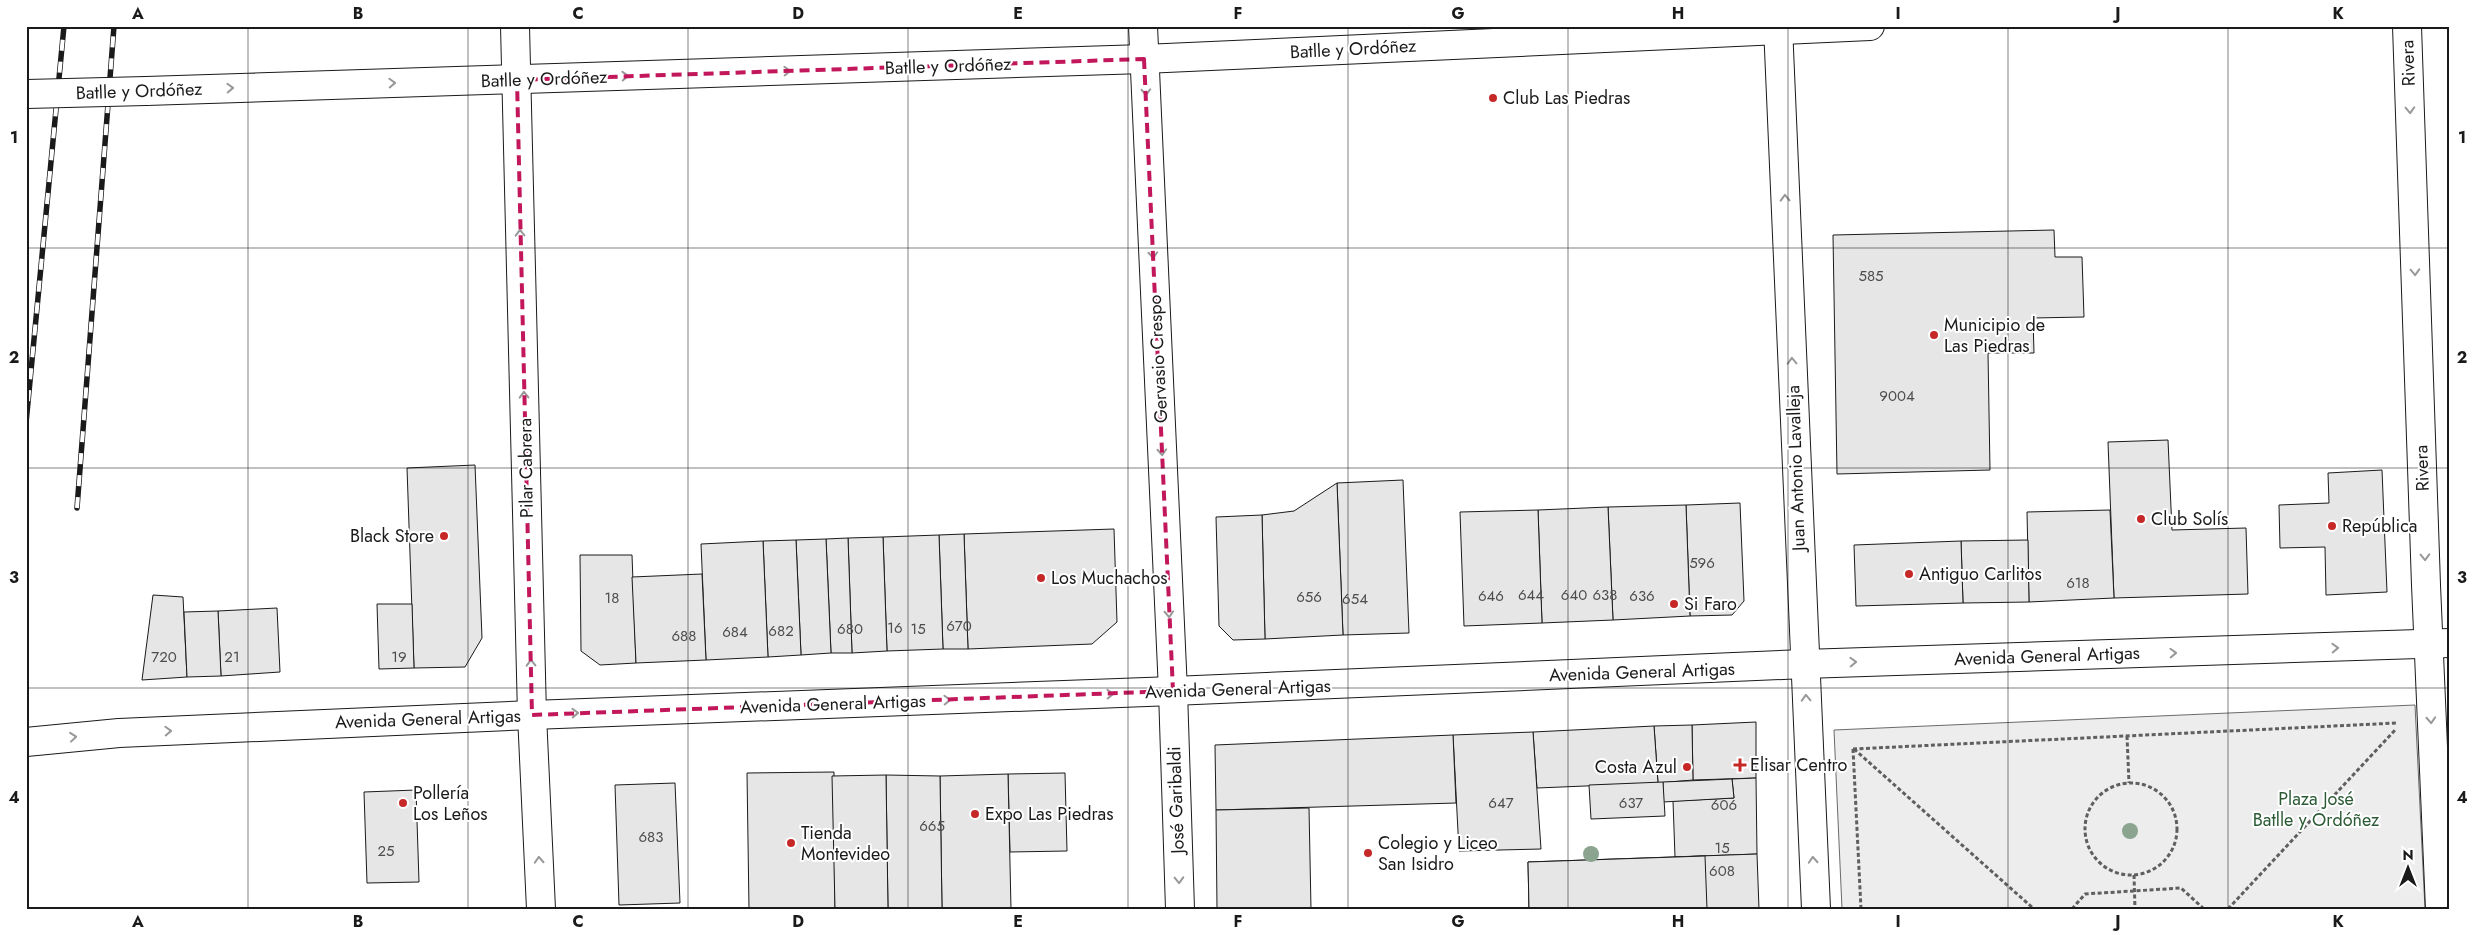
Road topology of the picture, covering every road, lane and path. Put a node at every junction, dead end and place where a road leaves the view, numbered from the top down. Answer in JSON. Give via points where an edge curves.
{"nodes":[{"id":1,"x":515,"y":26,"type":"edge"},
{"id":2,"x":1143,"y":26,"type":"edge"},
{"id":3,"x":1870,"y":26,"type":"edge"},
{"id":4,"x":2407,"y":26,"type":"edge"},
{"id":5,"x":1778,"y":28,"type":"edge"},
{"id":6,"x":1144,"y":59,"type":"junction"},
{"id":7,"x":517,"y":80,"type":"junction"},
{"id":8,"x":27,"y":94,"type":"edge"},
{"id":9,"x":2439,"y":644,"type":"edge"},
{"id":10,"x":1804,"y":664,"type":"junction"},
{"id":11,"x":1173,"y":692,"type":"junction"},
{"id":12,"x":532,"y":715,"type":"junction"},
{"id":13,"x":2127,"y":736,"type":"junction"},
{"id":14,"x":26,"y":742,"type":"edge"},
{"id":15,"x":1853,"y":749,"type":"junction"},
{"id":16,"x":2129,"y":783,"type":"junction"},
{"id":17,"x":2134,"y":875,"type":"junction"},
{"id":18,"x":2135,"y":891,"type":"junction"},
{"id":19,"x":541,"y":909,"type":"edge"},
{"id":20,"x":1180,"y":909,"type":"edge"},
{"id":21,"x":1816,"y":909,"type":"edge"},
{"id":22,"x":1861,"y":909,"type":"edge"},
{"id":23,"x":2034,"y":909,"type":"edge"},
{"id":24,"x":2072,"y":909,"type":"edge"},
{"id":25,"x":2135,"y":909,"type":"edge"},
{"id":26,"x":2204,"y":909,"type":"edge"},
{"id":27,"x":2228,"y":909,"type":"edge"},
{"id":28,"x":2440,"y":909,"type":"edge"}],
"edges":[{"from":1,"to":7,"type":"street","name":"Pilar Cabrera"},
{"from":2,"to":6,"type":"street","name":"Gervasio Crespo"},
{"from":3,"to":5,"type":"street","name":"Batlle y Ordóñez"},
{"from":4,"to":9,"type":"street","name":"Rivera","one_way":true},
{"from":5,"to":6,"type":"street","name":"Batlle y Ordóñez"},
{"from":10,"to":5,"type":"street","name":"Juan Antonio Lavalleja","one_way":true},
{"from":7,"to":6,"type":"street","name":"Batlle y Ordóñez","one_way":true},
{"from":6,"to":11,"type":"street","name":"Gervasio Crespo","one_way":true},
{"from":8,"to":7,"type":"street","name":"Batlle y Ordóñez","one_way":true,"bridge":true},
{"from":12,"to":7,"type":"street","name":"Pilar Cabrera","one_way":true},
{"from":10,"to":9,"type":"street","name":"Avenida General Artigas","one_way":true},
{"from":9,"to":28,"type":"street","name":"Rivera","one_way":true},
{"from":10,"to":11,"type":"street","name":"Avenida General Artigas"},
{"from":21,"to":10,"type":"street","name":"Juan Antonio Lavalleja","one_way":true},
{"from":12,"to":11,"type":"street","name":"Avenida General Artigas","one_way":true},
{"from":11,"to":20,"type":"street","name":"José Garibaldi","one_way":true},
{"from":14,"to":12,"type":"street","name":"Avenida General Artigas","one_way":true,"via":[[119,733]]},
{"from":19,"to":12,"type":"street","name":"Pilar Cabrera","one_way":true},
{"from":13,"to":15,"type":"path"},
{"from":13,"to":16,"type":"path"},
{"from":13,"to":27,"type":"path","via":[[2402,723]]},
{"from":15,"to":22,"type":"path"},
{"from":15,"to":23,"type":"path"},
{"from":16,"to":17,"type":"path","via":[[2142,785],[2164,798],[2176,821],[2174,846],[2167,857],[2158,866]]},
{"from":16,"to":17,"type":"path","via":[[2106,790],[2097,799],[2090,808],[2084,832],[2092,855],[2100,864],[2122,875]]},
{"from":17,"to":18,"type":"path"},
{"from":18,"to":24,"type":"path","via":[[2085,894]]},
{"from":18,"to":25,"type":"path"},
{"from":18,"to":26,"type":"path","via":[[2182,888]]}]}
